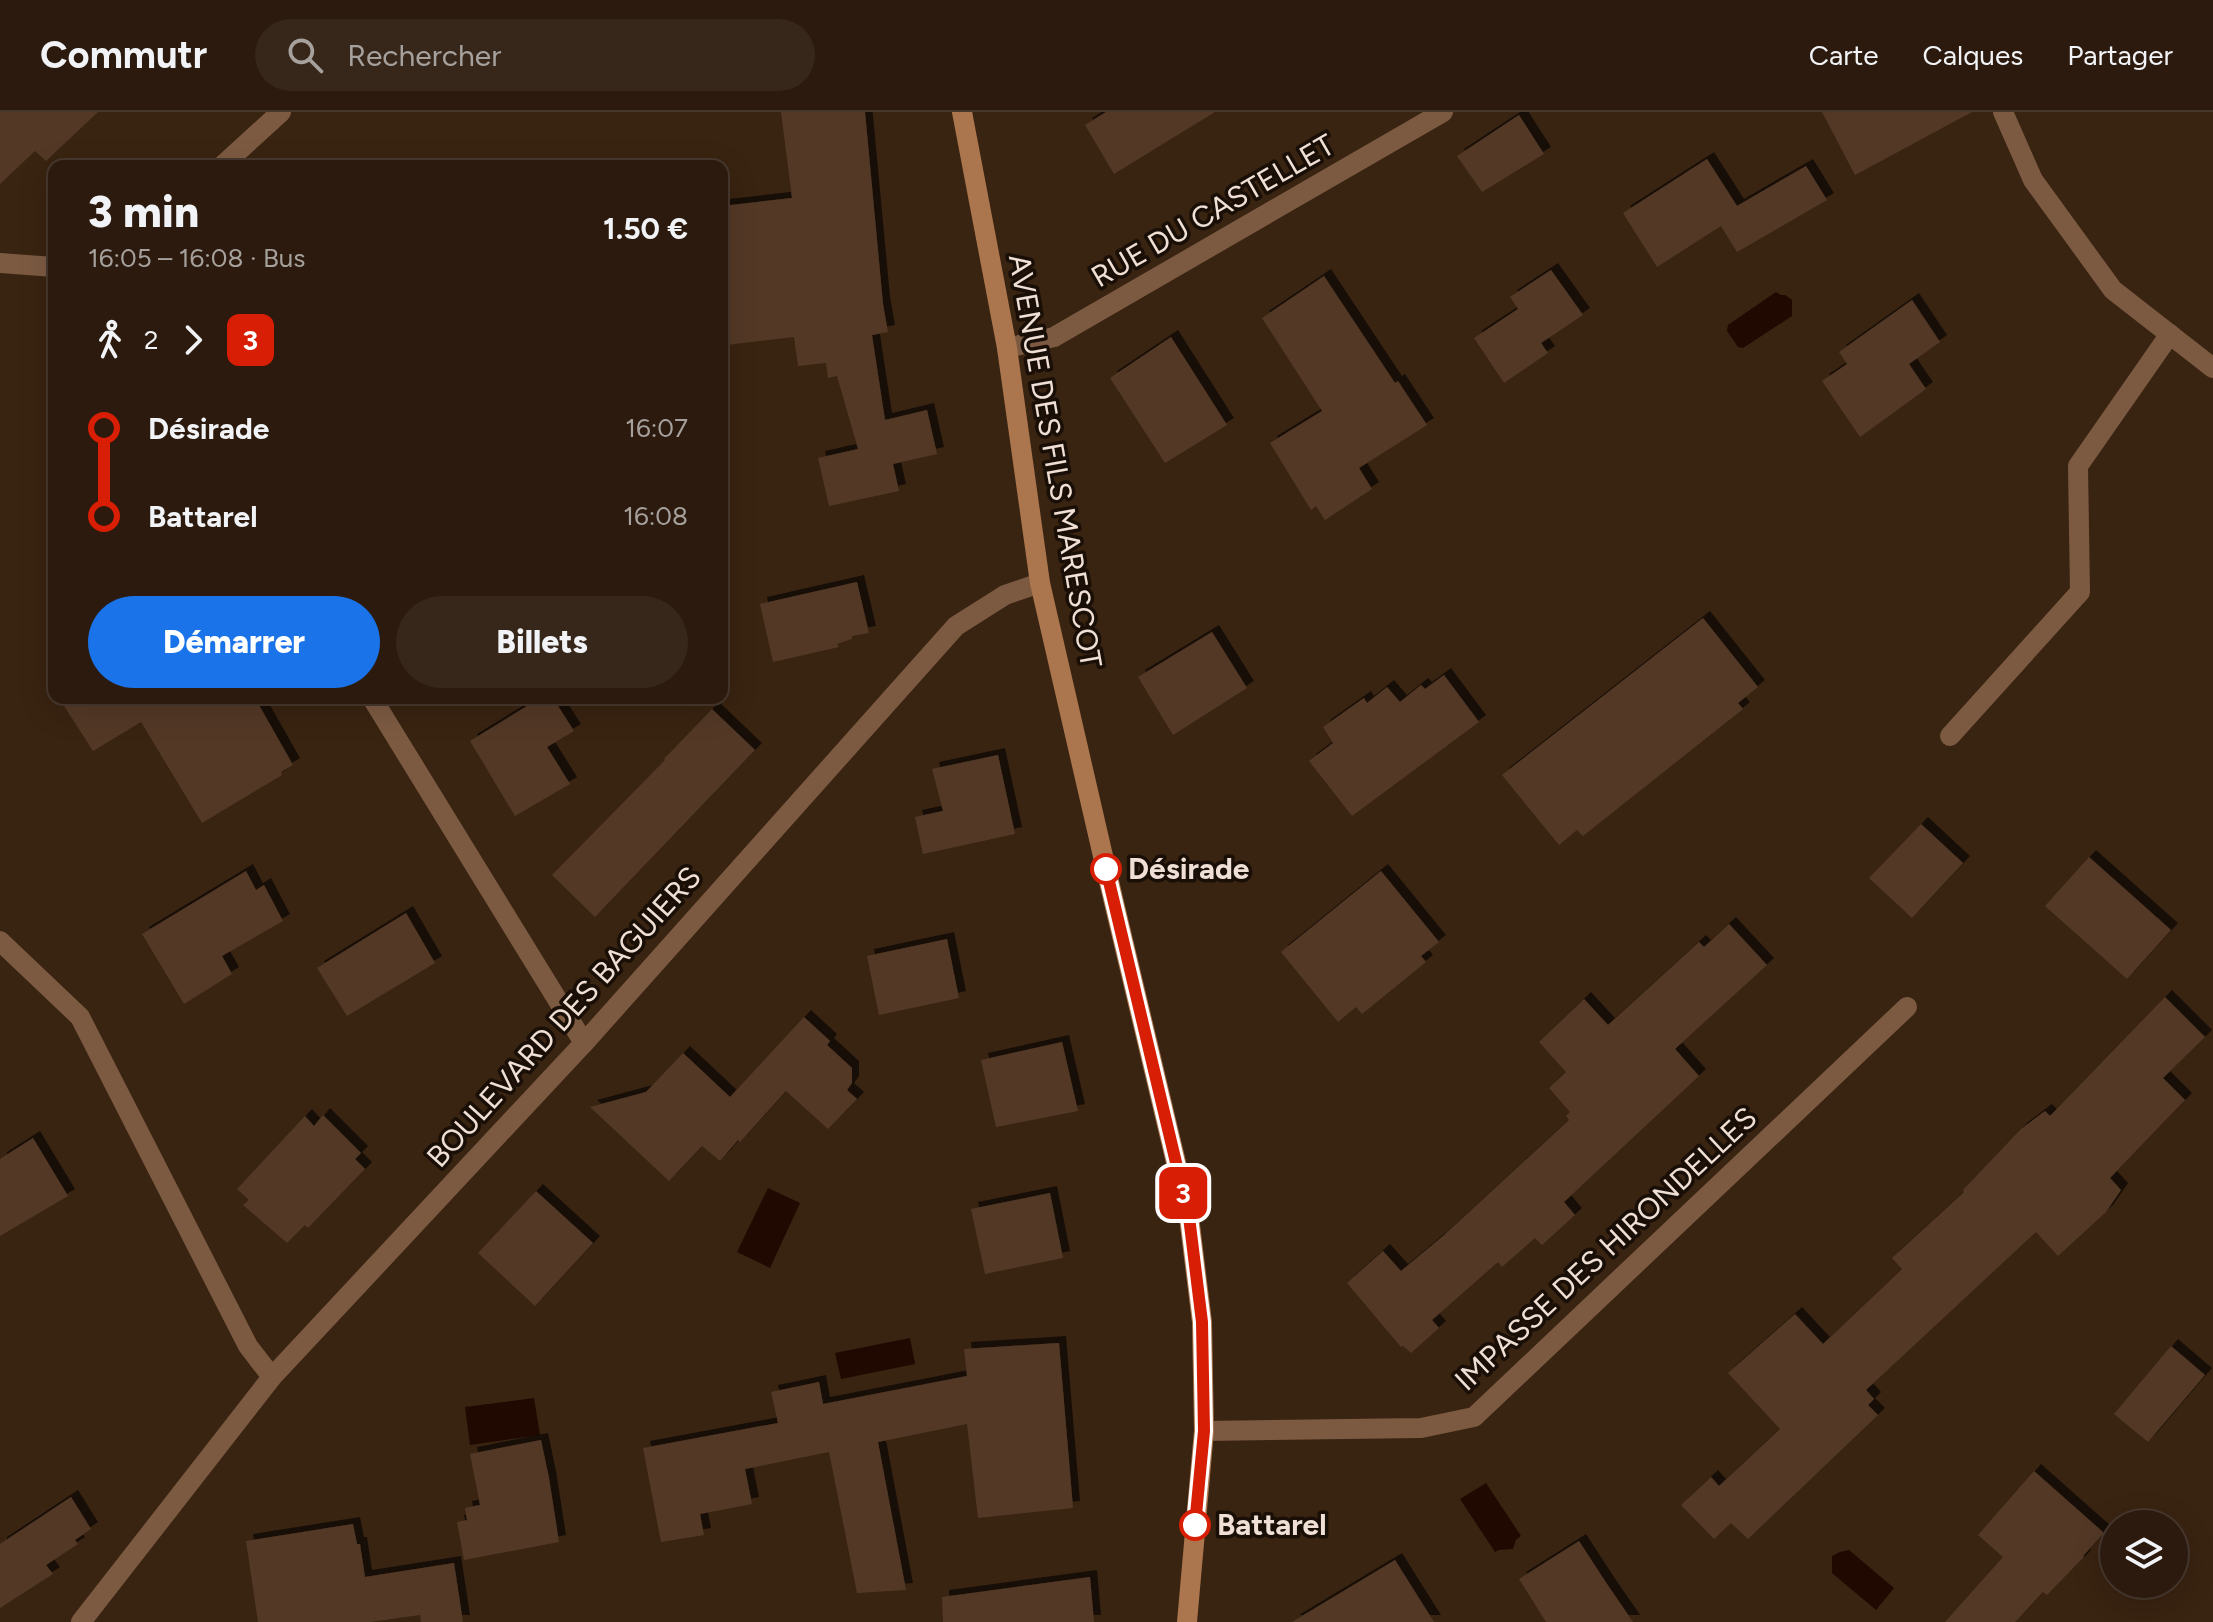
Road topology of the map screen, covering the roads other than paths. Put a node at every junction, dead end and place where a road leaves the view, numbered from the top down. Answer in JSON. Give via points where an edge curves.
{"nodes":[{"id":1,"x":281,"y":112,"type":"edge"},
{"id":2,"x":962,"y":112,"type":"edge"},
{"id":3,"x":1443,"y":112,"type":"edge"},
{"id":4,"x":2003,"y":112,"type":"edge"},
{"id":5,"x":229,"y":160,"type":"edge"},
{"id":6,"x":0,"y":263,"type":"edge"},
{"id":7,"x":48,"y":267,"type":"edge"},
{"id":8,"x":2170,"y":334,"type":"junction"},
{"id":9,"x":1007,"y":348,"type":"junction"},
{"id":10,"x":2213,"y":368,"type":"edge"},
{"id":11,"x":1040,"y":583,"type":"junction"},
{"id":12,"x":376,"y":704,"type":"edge"},
{"id":13,"x":1950,"y":736,"type":"dead end"},
{"id":14,"x":0,"y":941,"type":"edge"},
{"id":15,"x":1907,"y":1007,"type":"dead end"},
{"id":16,"x":584,"y":1043,"type":"junction"},
{"id":17,"x":272,"y":1377,"type":"junction"},
{"id":18,"x":1204,"y":1431,"type":"junction"},
{"id":19,"x":81,"y":1622,"type":"edge"},
{"id":20,"x":1187,"y":1622,"type":"edge"}],
"edges":[{"from":1,"to":5,"type":"street"},
{"from":2,"to":9,"type":"street","name":"AVENUE DES FILS MARESCOT"},
{"from":3,"to":9,"type":"street","name":"RUE DU CASTELLET","via":[[1054,337]]},
{"from":4,"to":8,"type":"street","via":[[2033,180],[2113,290]]},
{"from":6,"to":7,"type":"street"},
{"from":8,"to":10,"type":"street"},
{"from":8,"to":13,"type":"street","via":[[2078,466],[2080,592]]},
{"from":9,"to":11,"type":"street","name":"AVENUE DES FILS MARESCOT"},
{"from":11,"to":16,"type":"street","name":"BOULEVARD DES BAGUIERS","via":[[1005,595],[956,626]]},
{"from":11,"to":18,"type":"street","name":"AVENUE DES FILS MARESCOT","via":[[1189,1217],[1202,1322]]},
{"from":12,"to":16,"type":"street"},
{"from":14,"to":17,"type":"street","via":[[80,1017],[248,1346]]},
{"from":15,"to":18,"type":"street","name":"IMPASSE DES HIRONDELLES","via":[[1474,1417],[1421,1428]]},
{"from":16,"to":17,"type":"street","name":"BOULEVARD DES BAGUIERS"},
{"from":17,"to":19,"type":"street","name":"BOULEVARD DES BAGUIERS"},
{"from":18,"to":20,"type":"street","name":"AVENUE DES FILS MARESCOT"}]}
